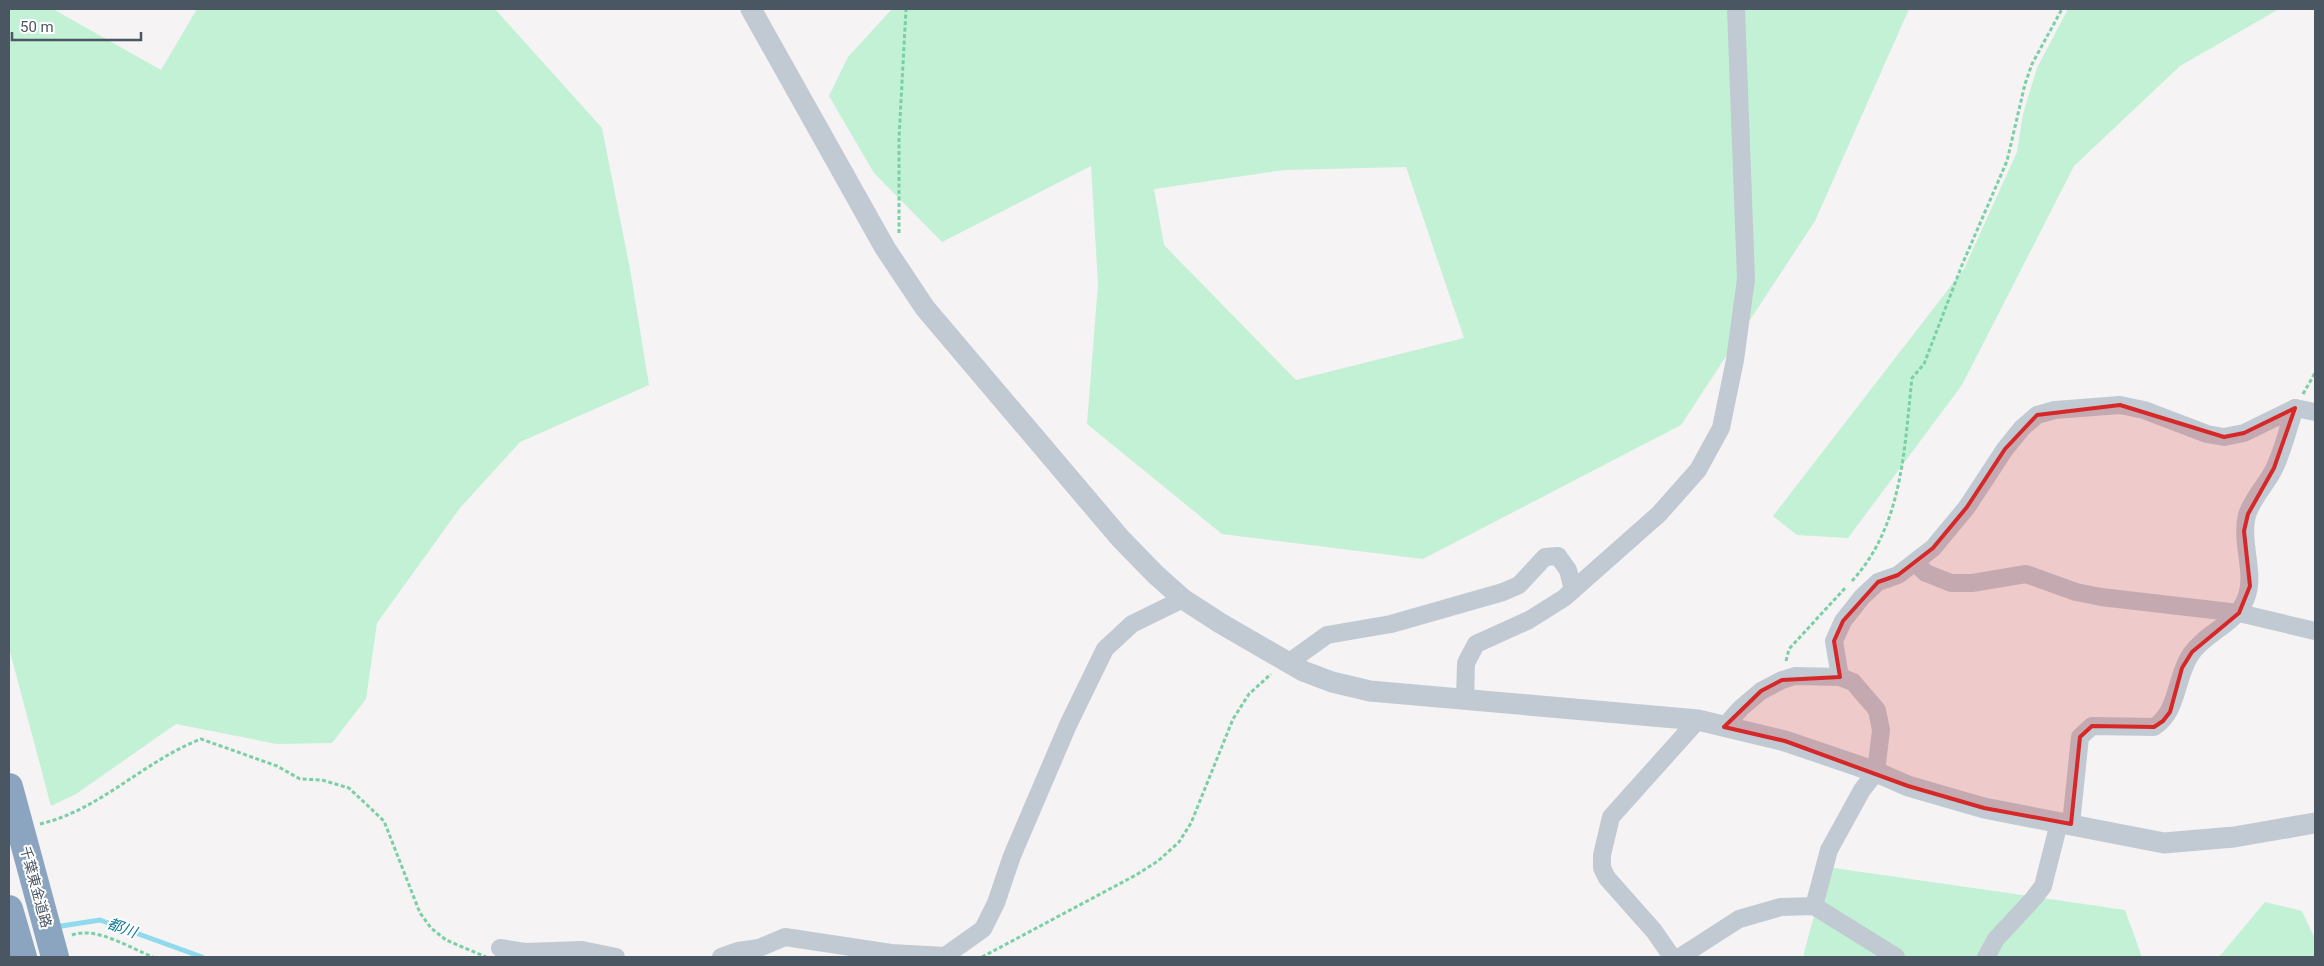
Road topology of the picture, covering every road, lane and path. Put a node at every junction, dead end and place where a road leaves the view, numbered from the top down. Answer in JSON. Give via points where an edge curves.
{"nodes":[{"id":1,"x":752,"y":9,"type":"edge"},
{"id":2,"x":906,"y":9,"type":"edge"},
{"id":3,"x":1736,"y":9,"type":"edge"},
{"id":4,"x":2062,"y":9,"type":"edge"},
{"id":5,"x":900,"y":272,"type":"junction"},
{"id":6,"x":2315,"y":373,"type":"edge"},
{"id":7,"x":2295,"y":408,"type":"junction"},
{"id":8,"x":2315,"y":412,"type":"edge"},
{"id":9,"x":1914,"y":563,"type":"junction"},
{"id":10,"x":1573,"y":590,"type":"junction"},
{"id":11,"x":1183,"y":599,"type":"junction"},
{"id":12,"x":2239,"y":613,"type":"junction"},
{"id":13,"x":2315,"y":631,"type":"edge"},
{"id":14,"x":1288,"y":663,"type":"junction"},
{"id":15,"x":1840,"y":676,"type":"junction"},
{"id":16,"x":1782,"y":680,"type":"junction"},
{"id":17,"x":1465,"y":699,"type":"junction"},
{"id":18,"x":1698,"y":720,"type":"junction"},
{"id":19,"x":1724,"y":727,"type":"junction"},
{"id":20,"x":1876,"y":772,"type":"junction"},
{"id":21,"x":10,"y":791,"type":"edge"},
{"id":22,"x":2315,"y":823,"type":"edge"},
{"id":23,"x":38,"y":824,"type":"dead end"},
{"id":24,"x":2065,"y":824,"type":"junction"},
{"id":25,"x":1814,"y":906,"type":"junction"},
{"id":26,"x":9,"y":909,"type":"edge"},
{"id":27,"x":62,"y":947,"type":"edge"},
{"id":28,"x":494,"y":953,"type":"edge"},
{"id":29,"x":760,"y":953,"type":"edge"},
{"id":30,"x":23,"y":957,"type":"edge"},
{"id":31,"x":153,"y":957,"type":"edge"},
{"id":32,"x":616,"y":957,"type":"edge"},
{"id":33,"x":721,"y":957,"type":"edge"},
{"id":34,"x":982,"y":957,"type":"edge"},
{"id":35,"x":1672,"y":957,"type":"edge"},
{"id":36,"x":1680,"y":957,"type":"edge"},
{"id":37,"x":1896,"y":957,"type":"edge"},
{"id":38,"x":1986,"y":957,"type":"edge"}],
"edges":[{"from":1,"to":5,"type":"street"},
{"from":2,"to":5,"type":"path","via":[[899,138]]},
{"from":3,"to":10,"type":"street","via":[[1746,279],[1735,360],[1721,428],[1698,470],[1659,514]]},
{"from":4,"to":16,"type":"path","via":[[2032,64],[2007,161],[1924,364],[1912,378],[1898,492],[1880,542],[1862,570],[1789,649]]},
{"from":5,"to":11,"type":"street","via":[[925,308],[1120,538]]},
{"from":6,"to":7,"type":"path"},
{"from":7,"to":8,"type":"street"},
{"from":7,"to":9,"type":"street","via":[[2244,433],[2224,437],[2120,405],[2055,410],[2037,415],[2004,449],[1967,506],[1933,548]]},
{"from":7,"to":12,"type":"street","via":[[2274,468],[2248,514],[2244,531],[2250,586]]},
{"from":9,"to":12,"type":"street","via":[[1926,573],[1951,583],[1972,583],[2026,574],[2076,592],[2101,597]]},
{"from":9,"to":15,"type":"street","via":[[1898,575],[1878,582],[1862,596],[1843,621],[1834,641]]},
{"from":10,"to":14,"type":"street","via":[[1568,570],[1558,556],[1545,557],[1519,585],[1504,592],[1390,624],[1327,635]]},
{"from":10,"to":17,"type":"street","via":[[1529,620],[1476,644],[1466,663]]},
{"from":11,"to":14,"type":"street"},
{"from":11,"to":29,"type":"street","via":[[1132,624],[1105,649],[1068,725],[983,929],[945,956],[891,953],[785,937]]},
{"from":12,"to":13,"type":"street"},
{"from":12,"to":24,"type":"street","via":[[2192,652],[2182,668],[2170,712],[2163,721],[2154,727],[2092,726],[2080,737]]},
{"from":14,"to":17,"type":"street","via":[[1332,682],[1370,691]]},
{"from":14,"to":34,"type":"path","via":[[1249,694],[1233,718],[1191,823],[1178,842],[1136,876]]},
{"from":15,"to":16,"type":"street","via":[[1796,676]]},
{"from":15,"to":20,"type":"street","via":[[1853,682],[1877,710],[1881,730]]},
{"from":16,"to":19,"type":"street","via":[[1754,697]]},
{"from":17,"to":18,"type":"street"},
{"from":18,"to":19,"type":"street"},
{"from":18,"to":35,"type":"street","via":[[1610,817],[1602,855],[1602,868],[1607,878],[1654,931]]},
{"from":19,"to":20,"type":"street","via":[[1785,741]]},
{"from":20,"to":24,"type":"street","via":[[1908,786],[1984,808]]},
{"from":20,"to":25,"type":"street","via":[[1862,790],[1829,850]]},
{"from":21,"to":27,"type":"highway","name":"千葉東金道路"},
{"from":22,"to":24,"type":"street","via":[[2164,843]]},
{"from":23,"to":28,"type":"path","via":[[62,819],[84,808],[180,748],[201,740],[277,766],[300,779],[322,780],[349,788],[384,821],[420,913],[430,928],[446,940]]},
{"from":24,"to":38,"type":"street","via":[[2042,886],[1996,939]]},
{"from":25,"to":36,"type":"street","via":[[1781,906],[1739,919]]},
{"from":25,"to":37,"type":"street"},
{"from":26,"to":30,"type":"highway"},
{"from":27,"to":31,"type":"path","via":[[77,933],[98,935]]},
{"from":28,"to":32,"type":"street","via":[[582,950]]},
{"from":29,"to":33,"type":"street","via":[[738,951]]}]}
